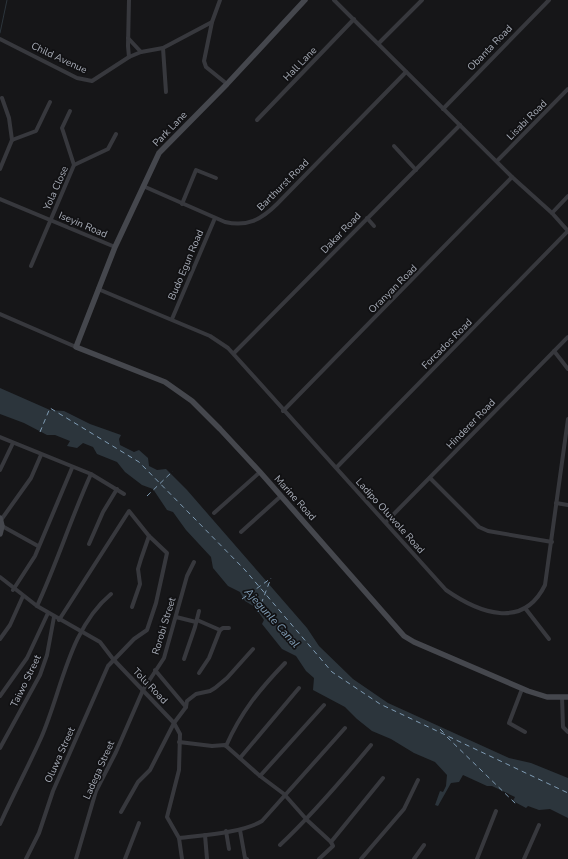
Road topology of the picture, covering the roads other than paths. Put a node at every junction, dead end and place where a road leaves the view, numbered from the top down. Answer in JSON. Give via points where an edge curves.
{"nodes":[{"id":1,"x":129,"y":0,"type":"edge"},
{"id":2,"x":220,"y":0,"type":"edge"},
{"id":3,"x":305,"y":0,"type":"edge"},
{"id":4,"x":334,"y":0,"type":"edge"},
{"id":5,"x":422,"y":0,"type":"edge"},
{"id":6,"x":549,"y":0,"type":"edge"},
{"id":7,"x":354,"y":19,"type":"junction"},
{"id":8,"x":212,"y":22,"type":"junction"},
{"id":9,"x":128,"y":38,"type":"junction"},
{"id":10,"x":0,"y":39,"type":"edge"},
{"id":11,"x":379,"y":43,"type":"junction"},
{"id":12,"x":163,"y":48,"type":"junction"},
{"id":13,"x":141,"y":52,"type":"junction"},
{"id":14,"x":129,"y":57,"type":"junction"},
{"id":15,"x":406,"y":72,"type":"junction"},
{"id":16,"x":227,"y":84,"type":"junction"},
{"id":17,"x":568,"y":89,"type":"edge"},
{"id":18,"x":166,"y":92,"type":"dead end"},
{"id":19,"x":2,"y":98,"type":"dead end"},
{"id":20,"x":50,"y":102,"type":"dead end"},
{"id":21,"x":443,"y":109,"type":"junction"},
{"id":22,"x":70,"y":111,"type":"dead end"},
{"id":23,"x":257,"y":120,"type":"dead end"},
{"id":24,"x":460,"y":125,"type":"junction"},
{"id":25,"x":116,"y":134,"type":"dead end"},
{"id":26,"x":12,"y":140,"type":"junction"},
{"id":27,"x":394,"y":146,"type":"dead end"},
{"id":28,"x":497,"y":161,"type":"junction"},
{"id":29,"x":74,"y":165,"type":"junction"},
{"id":30,"x":0,"y":169,"type":"edge"},
{"id":31,"x":416,"y":170,"type":"junction"},
{"id":32,"x":512,"y":177,"type":"junction"},
{"id":33,"x":216,"y":178,"type":"dead end"},
{"id":34,"x":141,"y":189,"type":"junction"},
{"id":35,"x":568,"y":196,"type":"edge"},
{"id":36,"x":0,"y":199,"type":"edge"},
{"id":37,"x":182,"y":204,"type":"junction"},
{"id":38,"x":552,"y":213,"type":"junction"},
{"id":39,"x":215,"y":218,"type":"junction"},
{"id":40,"x":367,"y":218,"type":"junction"},
{"id":41,"x":50,"y":220,"type":"junction"},
{"id":42,"x":374,"y":226,"type":"dead end"},
{"id":43,"x":568,"y":231,"type":"edge"},
{"id":44,"x":115,"y":247,"type":"junction"},
{"id":45,"x":30,"y":266,"type":"dead end"},
{"id":46,"x":98,"y":289,"type":"junction"},
{"id":47,"x":0,"y":314,"type":"edge"},
{"id":48,"x":172,"y":319,"type":"junction"},
{"id":49,"x":568,"y":337,"type":"edge"},
{"id":50,"x":76,"y":347,"type":"junction"},
{"id":51,"x":554,"y":351,"type":"junction"},
{"id":52,"x":234,"y":354,"type":"junction"},
{"id":53,"x":568,"y":369,"type":"edge"},
{"id":54,"x":283,"y":411,"type":"junction"},
{"id":55,"x":568,"y":419,"type":"edge"},
{"id":56,"x":0,"y":437,"type":"edge"},
{"id":57,"x":13,"y":443,"type":"junction"},
{"id":58,"x":41,"y":455,"type":"junction"},
{"id":59,"x":337,"y":467,"type":"junction"},
{"id":60,"x":72,"y":468,"type":"junction"},
{"id":61,"x":0,"y":470,"type":"edge"},
{"id":62,"x":260,"y":472,"type":"junction"},
{"id":63,"x":90,"y":474,"type":"junction"},
{"id":64,"x":430,"y":478,"type":"junction"},
{"id":65,"x":117,"y":489,"type":"junction"},
{"id":66,"x":124,"y":494,"type":"dead end"},
{"id":67,"x":281,"y":496,"type":"junction"},
{"id":68,"x":556,"y":503,"type":"junction"},
{"id":69,"x":568,"y":505,"type":"edge"},
{"id":70,"x":214,"y":513,"type":"dead end"},
{"id":71,"x":1,"y":522,"type":"edge"},
{"id":72,"x":386,"y":522,"type":"junction"},
{"id":73,"x":241,"y":532,"type":"dead end"},
{"id":74,"x":0,"y":534,"type":"edge"},
{"id":75,"x":149,"y":536,"type":"junction"},
{"id":76,"x":552,"y":542,"type":"junction"},
{"id":77,"x":89,"y":544,"type":"dead end"},
{"id":78,"x":38,"y":546,"type":"junction"},
{"id":79,"x":194,"y":562,"type":"dead end"},
{"id":80,"x":0,"y":577,"type":"edge"},
{"id":81,"x":14,"y":590,"type":"junction"},
{"id":82,"x":111,"y":594,"type":"dead end"},
{"id":83,"x":23,"y":596,"type":"junction"},
{"id":84,"x":37,"y":606,"type":"junction"},
{"id":85,"x":132,"y":607,"type":"dead end"},
{"id":86,"x":525,"y":608,"type":"junction"},
{"id":87,"x":199,"y":611,"type":"dead end"},
{"id":88,"x":48,"y":613,"type":"junction"},
{"id":89,"x":54,"y":617,"type":"junction"},
{"id":90,"x":176,"y":617,"type":"junction"},
{"id":91,"x":59,"y":620,"type":"junction"},
{"id":92,"x":196,"y":621,"type":"junction"},
{"id":93,"x":229,"y":628,"type":"dead end"},
{"id":94,"x":220,"y":630,"type":"junction"},
{"id":95,"x":82,"y":631,"type":"junction"},
{"id":96,"x":0,"y":639,"type":"edge"},
{"id":97,"x":549,"y":639,"type":"dead end"},
{"id":98,"x":253,"y":649,"type":"dead end"},
{"id":99,"x":184,"y":659,"type":"dead end"},
{"id":100,"x":113,"y":660,"type":"junction"},
{"id":101,"x":285,"y":663,"type":"dead end"},
{"id":102,"x":155,"y":670,"type":"junction"},
{"id":103,"x":199,"y":673,"type":"dead end"},
{"id":104,"x":299,"y":688,"type":"dead end"},
{"id":105,"x":522,"y":689,"type":"junction"},
{"id":106,"x":143,"y":690,"type":"junction"},
{"id":107,"x":0,"y":696,"type":"edge"},
{"id":108,"x":565,"y":697,"type":"edge"},
{"id":109,"x":324,"y":705,"type":"dead end"},
{"id":110,"x":186,"y":707,"type":"junction"},
{"id":111,"x":174,"y":723,"type":"junction"},
{"id":112,"x":344,"y":728,"type":"dead end"},
{"id":113,"x":525,"y":732,"type":"dead end"},
{"id":114,"x":568,"y":732,"type":"edge"},
{"id":115,"x":178,"y":742,"type":"junction"},
{"id":116,"x":370,"y":745,"type":"dead end"},
{"id":117,"x":226,"y":746,"type":"junction"},
{"id":118,"x":0,"y":748,"type":"edge"},
{"id":119,"x":240,"y":758,"type":"junction"},
{"id":120,"x":260,"y":776,"type":"junction"},
{"id":121,"x":383,"y":778,"type":"dead end"},
{"id":122,"x":418,"y":780,"type":"dead end"},
{"id":123,"x":284,"y":794,"type":"junction"},
{"id":124,"x":496,"y":811,"type":"dead end"},
{"id":125,"x":121,"y":812,"type":"dead end"},
{"id":126,"x":307,"y":820,"type":"junction"},
{"id":127,"x":139,"y":823,"type":"dead end"},
{"id":128,"x":0,"y":824,"type":"edge"},
{"id":129,"x":539,"y":825,"type":"dead end"},
{"id":130,"x":240,"y":830,"type":"junction"},
{"id":131,"x":226,"y":831,"type":"junction"},
{"id":132,"x":205,"y":835,"type":"junction"},
{"id":133,"x":179,"y":838,"type":"junction"},
{"id":134,"x":331,"y":842,"type":"junction"},
{"id":135,"x":424,"y":845,"type":"dead end"},
{"id":136,"x":280,"y":846,"type":"dead end"},
{"id":137,"x":229,"y":849,"type":"dead end"},
{"id":138,"x":26,"y":859,"type":"edge"},
{"id":139,"x":76,"y":859,"type":"edge"},
{"id":140,"x":125,"y":859,"type":"edge"},
{"id":141,"x":182,"y":859,"type":"edge"},
{"id":142,"x":207,"y":859,"type":"edge"},
{"id":143,"x":247,"y":859,"type":"edge"},
{"id":144,"x":319,"y":859,"type":"edge"},
{"id":145,"x":361,"y":859,"type":"edge"},
{"id":146,"x":414,"y":859,"type":"edge"},
{"id":147,"x":478,"y":859,"type":"edge"},
{"id":148,"x":524,"y":859,"type":"edge"}],
"edges":[{"from":1,"to":9,"type":"street"},
{"from":2,"to":8,"type":"street"},
{"from":3,"to":16,"type":"street","name":"Park Lane"},
{"from":4,"to":7,"type":"street"},
{"from":5,"to":11,"type":"street"},
{"from":6,"to":21,"type":"street","name":"Obanta Road"},
{"from":7,"to":11,"type":"street"},
{"from":7,"to":23,"type":"street","name":"Hall Lane"},
{"from":8,"to":12,"type":"street","name":"Child Avenue"},
{"from":8,"to":16,"type":"street","via":[[204,61],[206,67]]},
{"from":9,"to":13,"type":"street"},
{"from":9,"to":14,"type":"street"},
{"from":10,"to":14,"type":"street","name":"Child Avenue","via":[[77,78],[92,81]]},
{"from":11,"to":15,"type":"street"},
{"from":12,"to":13,"type":"street","name":"Child Avenue"},
{"from":12,"to":18,"type":"street"},
{"from":13,"to":14,"type":"street","name":"Child Avenue"},
{"from":15,"to":21,"type":"street"},
{"from":15,"to":39,"type":"street","name":"Barthurst Road","via":[[264,216],[245,224],[234,224]]},
{"from":16,"to":34,"type":"street","name":"Park Lane","via":[[159,153]]},
{"from":17,"to":28,"type":"street","name":"Lisabi Road"},
{"from":19,"to":26,"type":"street","via":[[9,118]]},
{"from":20,"to":26,"type":"street","via":[[36,131]]},
{"from":21,"to":24,"type":"street"},
{"from":22,"to":29,"type":"street","via":[[62,128]]},
{"from":24,"to":28,"type":"street"},
{"from":24,"to":31,"type":"street","name":"Dakar Road"},
{"from":25,"to":29,"type":"street","name":"Yola Close","via":[[108,149]]},
{"from":26,"to":30,"type":"street"},
{"from":27,"to":31,"type":"street"},
{"from":28,"to":32,"type":"street"},
{"from":29,"to":41,"type":"street","name":"Yola Close"},
{"from":31,"to":40,"type":"street","name":"Dakar Road"},
{"from":32,"to":38,"type":"street"},
{"from":32,"to":54,"type":"street","name":"Oranyan Road"},
{"from":33,"to":37,"type":"street","via":[[196,170]]},
{"from":34,"to":37,"type":"street","name":"Barthurst Road"},
{"from":34,"to":44,"type":"street","name":"Park Lane"},
{"from":35,"to":38,"type":"street"},
{"from":36,"to":41,"type":"street","name":"Iseyin Road"},
{"from":37,"to":39,"type":"street","name":"Barthurst Road"},
{"from":38,"to":43,"type":"street"},
{"from":39,"to":48,"type":"street","name":"Budo Egun Road"},
{"from":40,"to":42,"type":"street"},
{"from":40,"to":52,"type":"street","name":"Dakar Road"},
{"from":41,"to":44,"type":"street","name":"Iseyin Road"},
{"from":41,"to":45,"type":"street","name":"Yola Close"},
{"from":43,"to":59,"type":"street","name":"Forcados Road"},
{"from":44,"to":46,"type":"street","name":"Park Lane"},
{"from":46,"to":48,"type":"street","name":"Ladipo Oluwole Road"},
{"from":46,"to":50,"type":"street","name":"Park Lane"},
{"from":47,"to":50,"type":"street","name":"Marine Road"},
{"from":48,"to":52,"type":"street","name":"Ladipo Oluwole Road","via":[[210,336]]},
{"from":49,"to":51,"type":"street","name":"Hinderer Road"},
{"from":50,"to":62,"type":"street","name":"Marine Road","via":[[165,382],[192,401]]},
{"from":51,"to":53,"type":"street"},
{"from":51,"to":64,"type":"street","name":"Hinderer Road"},
{"from":52,"to":54,"type":"street","name":"Ladipo Oluwole Road"},
{"from":54,"to":59,"type":"street","name":"Ladipo Oluwole Road"},
{"from":55,"to":68,"type":"street"},
{"from":56,"to":57,"type":"street"},
{"from":57,"to":58,"type":"street"},
{"from":57,"to":61,"type":"street"},
{"from":58,"to":60,"type":"street"},
{"from":58,"to":71,"type":"street","via":[[31,478]]},
{"from":59,"to":72,"type":"street","name":"Ladipo Oluwole Road"},
{"from":60,"to":63,"type":"street"},
{"from":60,"to":78,"type":"street"},
{"from":62,"to":67,"type":"street","name":"Marine Road"},
{"from":62,"to":70,"type":"street"},
{"from":63,"to":65,"type":"street"},
{"from":63,"to":84,"type":"street","via":[[72,516],[53,573]]},
{"from":64,"to":72,"type":"street","name":"Hinderer Road"},
{"from":64,"to":76,"type":"street","via":[[479,527],[488,531]]},
{"from":65,"to":66,"type":"street"},
{"from":65,"to":77,"type":"street","via":[[103,512]]},
{"from":67,"to":73,"type":"street"},
{"from":67,"to":105,"type":"street","name":"Marine Road","via":[[404,636]]},
{"from":68,"to":69,"type":"street"},
{"from":68,"to":76,"type":"street"},
{"from":71,"to":74,"type":"street"},
{"from":71,"to":78,"type":"street"},
{"from":72,"to":86,"type":"street","name":"Ladipo Oluwole Road","via":[[452,594],[493,613],[502,614]]},
{"from":75,"to":85,"type":"street","via":[[138,569],[140,584]]},
{"from":75,"to":91,"type":"street","via":[[128,511]]},
{"from":75,"to":100,"type":"street","name":"Oluwa Street","via":[[167,555],[154,610],[146,630]]},
{"from":76,"to":86,"type":"street","via":[[545,585]]},
{"from":78,"to":81,"type":"street","via":[[35,556]]},
{"from":79,"to":90,"type":"street","name":"Rorobi Street","via":[[187,576]]},
{"from":80,"to":81,"type":"street","name":"Tolu Road"},
{"from":81,"to":83,"type":"street","name":"Tolu Road"},
{"from":82,"to":95,"type":"street","via":[[93,610]]},
{"from":83,"to":84,"type":"street","name":"Tolu Road"},
{"from":83,"to":96,"type":"street","via":[[10,625]]},
{"from":84,"to":88,"type":"street","name":"Tolu Road"},
{"from":86,"to":97,"type":"street"},
{"from":87,"to":92,"type":"street"},
{"from":88,"to":89,"type":"street","name":"Tolu Road"},
{"from":88,"to":107,"type":"street","via":[[27,658]]},
{"from":89,"to":91,"type":"street","name":"Tolu Road"},
{"from":89,"to":118,"type":"street","name":"Taiwo Street","via":[[47,655],[40,675]]},
{"from":90,"to":92,"type":"street"},
{"from":90,"to":102,"type":"street","name":"Rorobi Street","via":[[164,658]]},
{"from":91,"to":95,"type":"street","name":"Tolu Road"},
{"from":92,"to":94,"type":"street"},
{"from":92,"to":99,"type":"street"},
{"from":93,"to":94,"type":"street"},
{"from":94,"to":103,"type":"street","via":[[209,658]]},
{"from":95,"to":100,"type":"street","name":"Tolu Road","via":[[100,642]]},
{"from":95,"to":128,"type":"street","via":[[40,739]]},
{"from":98,"to":110,"type":"street","via":[[227,678],[210,691],[196,694],[188,700]]},
{"from":100,"to":106,"type":"street","name":"Tolu Road"},
{"from":100,"to":138,"type":"street","name":"Oluwa Street","via":[[53,791],[39,833]]},
{"from":101,"to":117,"type":"street","via":[[246,707]]},
{"from":102,"to":106,"type":"street","name":"Rorobi Street"},
{"from":102,"to":110,"type":"street"},
{"from":104,"to":119,"type":"street"},
{"from":105,"to":108,"type":"street","name":"Marine Road","via":[[547,697]]},
{"from":105,"to":113,"type":"street","via":[[509,723]]},
{"from":106,"to":111,"type":"street","name":"Tolu Road"},
{"from":106,"to":139,"type":"street","name":"Ladega Street","via":[[96,791]]},
{"from":108,"to":114,"type":"street","via":[[564,727]]},
{"from":109,"to":120,"type":"street"},
{"from":110,"to":111,"type":"street"},
{"from":111,"to":115,"type":"street","via":[[180,734]]},
{"from":111,"to":125,"type":"street","via":[[150,770],[138,782]]},
{"from":112,"to":123,"type":"street"},
{"from":115,"to":117,"type":"street"},
{"from":115,"to":133,"type":"street","via":[[179,770],[167,817]]},
{"from":116,"to":126,"type":"street"},
{"from":117,"to":119,"type":"street"},
{"from":119,"to":120,"type":"street"},
{"from":120,"to":123,"type":"street"},
{"from":121,"to":134,"type":"street"},
{"from":122,"to":145,"type":"street","via":[[404,809]]},
{"from":123,"to":126,"type":"street"},
{"from":123,"to":130,"type":"street","via":[[262,821]]},
{"from":124,"to":147,"type":"street"},
{"from":126,"to":134,"type":"street"},
{"from":126,"to":136,"type":"street"},
{"from":127,"to":140,"type":"street"},
{"from":129,"to":148,"type":"street"},
{"from":130,"to":131,"type":"street"},
{"from":130,"to":143,"type":"street"},
{"from":131,"to":132,"type":"street"},
{"from":131,"to":137,"type":"street"},
{"from":132,"to":133,"type":"street"},
{"from":132,"to":142,"type":"street"},
{"from":133,"to":141,"type":"street"},
{"from":134,"to":144,"type":"street","via":[[333,846]]},
{"from":135,"to":146,"type":"street"}]}
